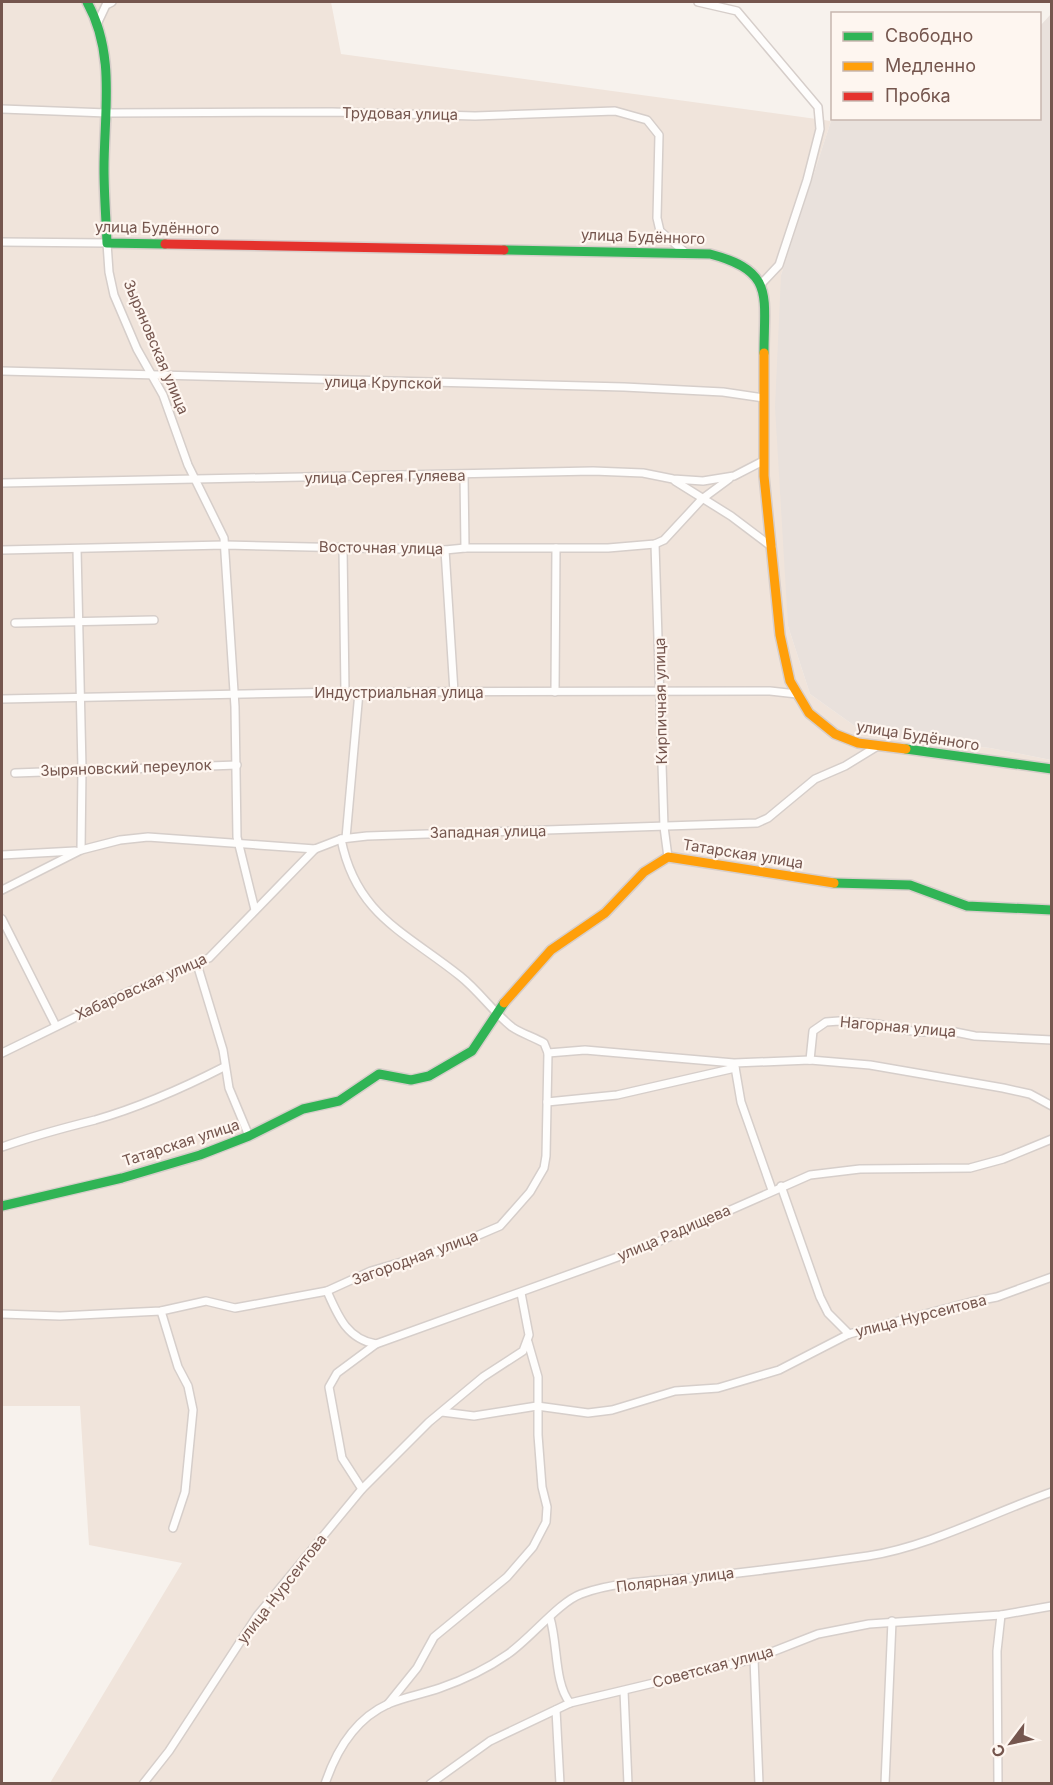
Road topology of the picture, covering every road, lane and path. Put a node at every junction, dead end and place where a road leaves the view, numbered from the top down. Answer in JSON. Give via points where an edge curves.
{"nodes":[{"id":1,"x":87,"y":2,"type":"edge"},
{"id":2,"x":112,"y":2,"type":"edge"},
{"id":3,"x":698,"y":2,"type":"edge"},
{"id":4,"x":98,"y":22,"type":"junction"},
{"id":5,"x":2,"y":109,"type":"edge"},
{"id":6,"x":107,"y":113,"type":"junction"},
{"id":7,"x":2,"y":242,"type":"edge"},
{"id":8,"x":107,"y":243,"type":"junction"},
{"id":9,"x":686,"y":253,"type":"junction"},
{"id":10,"x":762,"y":283,"type":"junction"},
{"id":11,"x":2,"y":371,"type":"edge"},
{"id":12,"x":152,"y":376,"type":"junction"},
{"id":13,"x":764,"y":398,"type":"junction"},
{"id":14,"x":764,"y":461,"type":"junction"},
{"id":15,"x":464,"y":475,"type":"junction"},
{"id":16,"x":734,"y":476,"type":"junction"},
{"id":17,"x":673,"y":479,"type":"junction"},
{"id":18,"x":196,"y":481,"type":"junction"},
{"id":19,"x":2,"y":483,"type":"edge"},
{"id":20,"x":702,"y":500,"type":"junction"},
{"id":21,"x":225,"y":544,"type":"junction"},
{"id":22,"x":655,"y":544,"type":"junction"},
{"id":23,"x":772,"y":547,"type":"junction"},
{"id":24,"x":343,"y":548,"type":"junction"},
{"id":25,"x":465,"y":548,"type":"junction"},
{"id":26,"x":556,"y":548,"type":"junction"},
{"id":27,"x":77,"y":549,"type":"junction"},
{"id":28,"x":2,"y":550,"type":"edge"},
{"id":29,"x":445,"y":550,"type":"junction"},
{"id":30,"x":154,"y":620,"type":"dead end"},
{"id":31,"x":78,"y":621,"type":"junction"},
{"id":32,"x":15,"y":623,"type":"dead end"},
{"id":33,"x":359,"y":692,"type":"junction"},
{"id":34,"x":454,"y":692,"type":"junction"},
{"id":35,"x":555,"y":692,"type":"junction"},
{"id":36,"x":661,"y":692,"type":"junction"},
{"id":37,"x":345,"y":693,"type":"junction"},
{"id":38,"x":797,"y":694,"type":"junction"},
{"id":39,"x":235,"y":695,"type":"junction"},
{"id":40,"x":80,"y":697,"type":"junction"},
{"id":41,"x":2,"y":699,"type":"edge"},
{"id":42,"x":876,"y":747,"type":"junction"},
{"id":43,"x":237,"y":765,"type":"junction"},
{"id":44,"x":82,"y":768,"type":"junction"},
{"id":45,"x":1052,"y":769,"type":"edge"},
{"id":46,"x":15,"y":772,"type":"dead end"},
{"id":47,"x":664,"y":827,"type":"junction"},
{"id":48,"x":344,"y":838,"type":"junction"},
{"id":49,"x":239,"y":845,"type":"junction"},
{"id":50,"x":315,"y":849,"type":"junction"},
{"id":51,"x":81,"y":850,"type":"junction"},
{"id":52,"x":2,"y":855,"type":"edge"},
{"id":53,"x":668,"y":857,"type":"junction"},
{"id":54,"x":2,"y":890,"type":"edge"},
{"id":55,"x":255,"y":910,"type":"junction"},
{"id":56,"x":1052,"y":910,"type":"edge"},
{"id":57,"x":2,"y":919,"type":"edge"},
{"id":58,"x":197,"y":964,"type":"junction"},
{"id":59,"x":498,"y":1013,"type":"junction"},
{"id":60,"x":56,"y":1026,"type":"junction"},
{"id":61,"x":1052,"y":1040,"type":"edge"},
{"id":62,"x":2,"y":1053,"type":"edge"},
{"id":63,"x":548,"y":1053,"type":"junction"},
{"id":64,"x":810,"y":1060,"type":"junction"},
{"id":65,"x":735,"y":1066,"type":"junction"},
{"id":66,"x":224,"y":1067,"type":"junction"},
{"id":67,"x":547,"y":1102,"type":"junction"},
{"id":68,"x":1052,"y":1106,"type":"edge"},
{"id":69,"x":249,"y":1136,"type":"junction"},
{"id":70,"x":1052,"y":1139,"type":"edge"},
{"id":71,"x":2,"y":1147,"type":"edge"},
{"id":72,"x":781,"y":1186,"type":"junction"},
{"id":73,"x":772,"y":1190,"type":"junction"},
{"id":74,"x":2,"y":1206,"type":"edge"},
{"id":75,"x":1052,"y":1276,"type":"edge"},
{"id":76,"x":327,"y":1291,"type":"junction"},
{"id":77,"x":521,"y":1293,"type":"junction"},
{"id":78,"x":161,"y":1311,"type":"junction"},
{"id":79,"x":2,"y":1314,"type":"edge"},
{"id":80,"x":849,"y":1334,"type":"junction"},
{"id":81,"x":528,"y":1342,"type":"junction"},
{"id":82,"x":376,"y":1344,"type":"junction"},
{"id":83,"x":537,"y":1406,"type":"junction"},
{"id":84,"x":441,"y":1412,"type":"junction"},
{"id":85,"x":362,"y":1489,"type":"junction"},
{"id":86,"x":1052,"y":1492,"type":"edge"},
{"id":87,"x":173,"y":1528,"type":"dead end"},
{"id":88,"x":1052,"y":1606,"type":"edge"},
{"id":89,"x":1000,"y":1615,"type":"junction"},
{"id":90,"x":550,"y":1618,"type":"junction"},
{"id":91,"x":892,"y":1621,"type":"junction"},
{"id":92,"x":754,"y":1659,"type":"junction"},
{"id":93,"x":624,"y":1691,"type":"junction"},
{"id":94,"x":570,"y":1703,"type":"junction"},
{"id":95,"x":388,"y":1704,"type":"junction"},
{"id":96,"x":556,"y":1710,"type":"junction"},
{"id":97,"x":143,"y":1784,"type":"edge"},
{"id":98,"x":325,"y":1784,"type":"edge"},
{"id":99,"x":430,"y":1784,"type":"edge"},
{"id":100,"x":560,"y":1784,"type":"edge"},
{"id":101,"x":628,"y":1784,"type":"edge"},
{"id":102,"x":759,"y":1784,"type":"edge"},
{"id":103,"x":885,"y":1784,"type":"edge"},
{"id":104,"x":998,"y":1784,"type":"edge"}],
"edges":[{"from":1,"to":4,"type":"street","name":"Зыряновская улица"},
{"from":2,"to":4,"type":"street","via":[[106,5]]},
{"from":3,"to":10,"type":"street","via":[[737,11],[818,107],[820,129],[807,180],[779,266]]},
{"from":4,"to":6,"type":"street","name":"Зыряновская улица","via":[[106,54]]},
{"from":5,"to":6,"type":"street","name":"Трудовая улица"},
{"from":6,"to":8,"type":"street","name":"Зыряновская улица"},
{"from":6,"to":9,"type":"street","name":"Трудовая улица","via":[[475,116],[615,111],[635,115],[647,120],[659,135],[660,231]]},
{"from":7,"to":8,"type":"street","name":"улица Будённого"},
{"from":8,"to":9,"type":"street","name":"улица Будённого"},
{"from":8,"to":12,"type":"street","name":"Зыряновская улица","via":[[114,296]]},
{"from":9,"to":10,"type":"street","name":"улица Будённого","via":[[736,260],[755,272]]},
{"from":10,"to":13,"type":"street","name":"улица Будённого"},
{"from":11,"to":12,"type":"street","name":"улица Крупской"},
{"from":12,"to":13,"type":"street","name":"улица Крупской","via":[[624,387]]},
{"from":12,"to":18,"type":"street","name":"Зыряновская улица"},
{"from":13,"to":14,"type":"street","name":"улица Будённого"},
{"from":14,"to":16,"type":"street","name":"улица Сергея Гуляева"},
{"from":14,"to":23,"type":"street","name":"улица Будённого"},
{"from":15,"to":17,"type":"street","name":"улица Сергея Гуляева","via":[[594,471]]},
{"from":15,"to":18,"type":"street","name":"улица Сергея Гуляева"},
{"from":15,"to":25,"type":"street"},
{"from":16,"to":17,"type":"street","name":"улица Сергея Гуляева","via":[[703,481]]},
{"from":16,"to":20,"type":"street"},
{"from":17,"to":20,"type":"street"},
{"from":18,"to":19,"type":"street","name":"улица Сергея Гуляева"},
{"from":18,"to":21,"type":"street","name":"Зыряновская улица"},
{"from":20,"to":22,"type":"street","via":[[678,527]]},
{"from":20,"to":23,"type":"street"},
{"from":21,"to":24,"type":"street","name":"Восточная улица"},
{"from":21,"to":27,"type":"street","name":"Восточная улица"},
{"from":21,"to":39,"type":"street","name":"Зыряновская улица"},
{"from":22,"to":26,"type":"street","name":"Восточная улица"},
{"from":22,"to":36,"type":"street","name":"Кирпичная улица"},
{"from":23,"to":38,"type":"street","name":"улица Будённого","via":[[783,650]]},
{"from":24,"to":29,"type":"street","name":"Восточная улица"},
{"from":24,"to":37,"type":"street"},
{"from":25,"to":26,"type":"street","name":"Восточная улица"},
{"from":25,"to":29,"type":"street","name":"Восточная улица"},
{"from":26,"to":35,"type":"street"},
{"from":27,"to":28,"type":"street","name":"Восточная улица"},
{"from":27,"to":31,"type":"street"},
{"from":29,"to":34,"type":"street"},
{"from":30,"to":31,"type":"street"},
{"from":31,"to":32,"type":"street"},
{"from":31,"to":40,"type":"street"},
{"from":33,"to":34,"type":"street","name":"Индустриальная улица"},
{"from":33,"to":37,"type":"street","name":"Индустриальная улица"},
{"from":33,"to":48,"type":"street"},
{"from":34,"to":35,"type":"street","name":"Индустриальная улица"},
{"from":35,"to":36,"type":"street","name":"Индустриальная улица"},
{"from":36,"to":38,"type":"street","name":"Индустриальная улица"},
{"from":36,"to":47,"type":"street","name":"Кирпичная улица"},
{"from":37,"to":39,"type":"street","name":"Индустриальная улица"},
{"from":38,"to":42,"type":"street","name":"улица Будённого","via":[[818,724],[834,737]]},
{"from":39,"to":40,"type":"street","name":"Индустриальная улица"},
{"from":39,"to":43,"type":"street","name":"Зыряновская улица"},
{"from":40,"to":41,"type":"street","name":"Индустриальная улица"},
{"from":40,"to":44,"type":"street"},
{"from":42,"to":45,"type":"street","name":"улица Будённого"},
{"from":42,"to":47,"type":"street","name":"Западная улица","via":[[814,779],[757,824]]},
{"from":43,"to":44,"type":"street","name":"Зыряновский переулок"},
{"from":43,"to":49,"type":"street","name":"Зыряновская улица"},
{"from":44,"to":46,"type":"street","name":"Зыряновский переулок"},
{"from":44,"to":51,"type":"street"},
{"from":47,"to":48,"type":"street","name":"Западная улица"},
{"from":47,"to":53,"type":"street","name":"Кирпичная улица"},
{"from":48,"to":50,"type":"street","name":"Западная улица"},
{"from":48,"to":59,"type":"street","via":[[348,869],[366,899]]},
{"from":49,"to":50,"type":"street","name":"Западная улица"},
{"from":49,"to":51,"type":"street","name":"Западная улица","via":[[148,837]]},
{"from":49,"to":55,"type":"street","name":"Зыряновская улица"},
{"from":50,"to":55,"type":"street","name":"Хабаровская улица"},
{"from":51,"to":52,"type":"street","name":"Западная улица"},
{"from":51,"to":54,"type":"street","name":"Западная улица"},
{"from":53,"to":56,"type":"street","name":"Татарская улица","via":[[829,883],[910,885],[969,906]]},
{"from":53,"to":59,"type":"street","name":"Татарская улица","via":[[644,872],[605,913],[551,950],[509,995]]},
{"from":55,"to":58,"type":"street","name":"Хабаровская улица","via":[[220,950]]},
{"from":57,"to":60,"type":"street"},
{"from":58,"to":60,"type":"street","name":"Хабаровская улица"},
{"from":58,"to":66,"type":"street","via":[[223,1050]]},
{"from":59,"to":63,"type":"street","via":[[512,1027],[544,1043]]},
{"from":59,"to":69,"type":"street","name":"Татарская улица","via":[[472,1051],[429,1076],[411,1080],[379,1074],[339,1101],[303,1109]]},
{"from":60,"to":62,"type":"street","name":"Хабаровская улица"},
{"from":61,"to":64,"type":"street","name":"Нагорная улица","via":[[826,1022],[813,1031]]},
{"from":63,"to":65,"type":"street","via":[[585,1050]]},
{"from":63,"to":67,"type":"street","name":"Загородная улица"},
{"from":64,"to":65,"type":"street"},
{"from":64,"to":68,"type":"street","via":[[870,1065],[1003,1088],[1030,1094]]},
{"from":65,"to":67,"type":"street","via":[[617,1095]]},
{"from":65,"to":73,"type":"street","via":[[741,1102]]},
{"from":66,"to":69,"type":"street"},
{"from":66,"to":71,"type":"street","via":[[184,1088],[137,1105]]},
{"from":67,"to":76,"type":"street","name":"Загородная улица","via":[[544,1168],[500,1226],[447,1249],[371,1271]]},
{"from":69,"to":74,"type":"street","name":"Татарская улица","via":[[156,1169]]},
{"from":70,"to":72,"type":"street","name":"улица Радищева","via":[[970,1168],[835,1171]]},
{"from":72,"to":73,"type":"street","name":"улица Радищева"},
{"from":72,"to":80,"type":"street","via":[[820,1297],[828,1313]]},
{"from":73,"to":77,"type":"street","name":"улица Радищева","via":[[651,1245]]},
{"from":75,"to":80,"type":"street","name":"улица Нурсеитова","via":[[997,1297]]},
{"from":76,"to":78,"type":"street","name":"Загородная улица","via":[[256,1306],[235,1308],[206,1300]]},
{"from":76,"to":82,"type":"street","via":[[339,1320],[354,1337]]},
{"from":77,"to":81,"type":"street","via":[[528,1320]]},
{"from":77,"to":82,"type":"street","name":"улица Радищева"},
{"from":78,"to":79,"type":"street","name":"Загородная улица","via":[[60,1316]]},
{"from":78,"to":87,"type":"street","via":[[178,1367],[189,1386],[193,1410],[185,1492]]},
{"from":80,"to":83,"type":"street","name":"улица Нурсеитова","via":[[779,1370],[718,1388],[675,1391],[588,1413]]},
{"from":81,"to":83,"type":"street","via":[[538,1377]]},
{"from":81,"to":84,"type":"street","name":"улица Нурсеитова","via":[[523,1351],[483,1377]]},
{"from":82,"to":85,"type":"street","name":"улица Радищева","via":[[337,1373],[329,1387],[342,1458]]},
{"from":83,"to":84,"type":"street","name":"улица Нурсеитова","via":[[474,1416]]},
{"from":83,"to":95,"type":"street","via":[[546,1522],[532,1547],[507,1576],[434,1636],[417,1668]]},
{"from":84,"to":85,"type":"street","name":"улица Нурсеитова"},
{"from":85,"to":97,"type":"street","name":"улица Нурсеитова","via":[[257,1616]]},
{"from":86,"to":90,"type":"street","name":"Полярная улица","via":[[887,1552],[732,1574],[654,1580],[582,1593]]},
{"from":88,"to":89,"type":"street","name":"Советская улица"},
{"from":89,"to":91,"type":"street","name":"Советская улица"},
{"from":89,"to":104,"type":"street"},
{"from":90,"to":94,"type":"street","via":[[557,1638],[561,1684]]},
{"from":90,"to":95,"type":"street","name":"Полярная улица","via":[[507,1655],[472,1674]]},
{"from":91,"to":92,"type":"street","name":"Советская улица","via":[[818,1634]]},
{"from":91,"to":103,"type":"street"},
{"from":92,"to":93,"type":"street","name":"Советская улица"},
{"from":92,"to":102,"type":"street"},
{"from":93,"to":94,"type":"street","name":"Советская улица"},
{"from":93,"to":101,"type":"street"},
{"from":94,"to":96,"type":"street","name":"Советская улица"},
{"from":95,"to":98,"type":"street","name":"Полярная улица","via":[[347,1738],[333,1759]]},
{"from":96,"to":99,"type":"street","name":"Советская улица","via":[[490,1741]]},
{"from":96,"to":100,"type":"street"}]}
